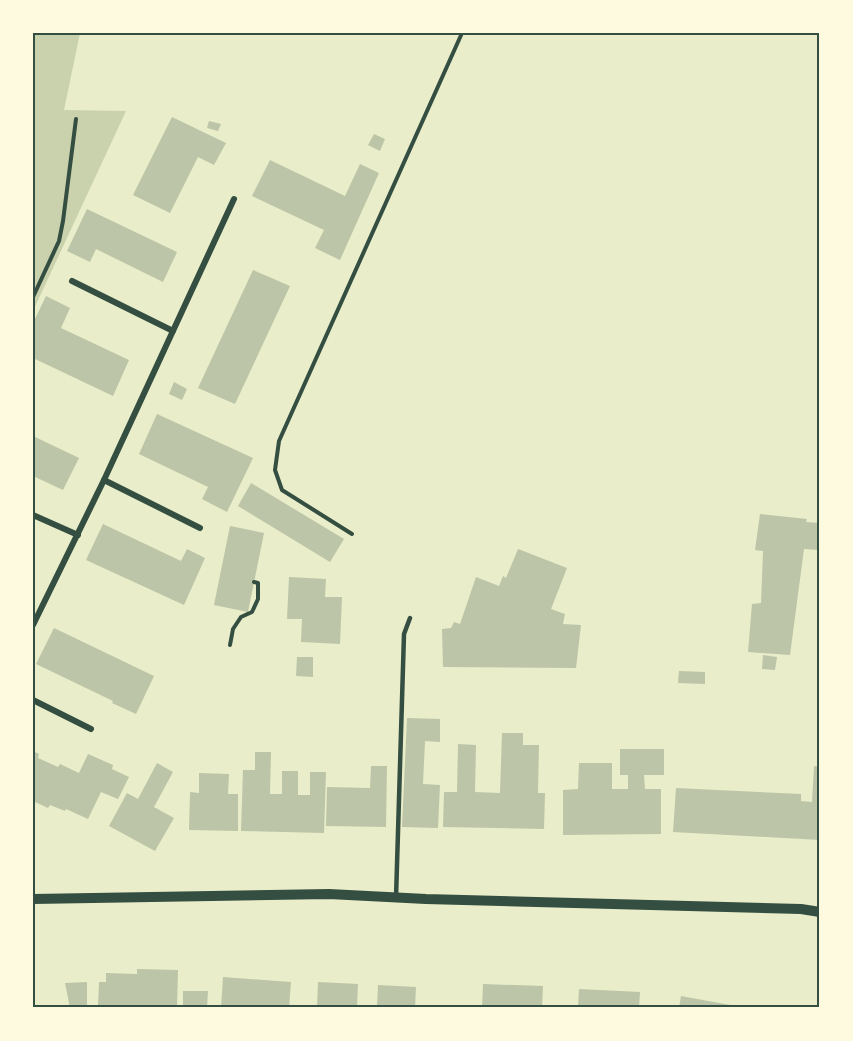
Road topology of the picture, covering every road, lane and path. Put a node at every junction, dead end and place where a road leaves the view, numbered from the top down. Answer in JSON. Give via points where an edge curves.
{"nodes":[{"id":1,"x":462,"y":33,"type":"edge"},
{"id":2,"x":76,"y":118,"type":"dead end"},
{"id":3,"x":234,"y":199,"type":"dead end"},
{"id":4,"x":72,"y":281,"type":"dead end"},
{"id":5,"x":33,"y":297,"type":"edge"},
{"id":6,"x":174,"y":331,"type":"junction"},
{"id":7,"x":104,"y":480,"type":"junction"},
{"id":8,"x":33,"y":515,"type":"edge"},
{"id":9,"x":200,"y":528,"type":"dead end"},
{"id":10,"x":352,"y":534,"type":"dead end"},
{"id":11,"x":78,"y":535,"type":"junction"},
{"id":12,"x":254,"y":582,"type":"dead end"},
{"id":13,"x":410,"y":618,"type":"dead end"},
{"id":14,"x":33,"y":625,"type":"edge"},
{"id":15,"x":230,"y":645,"type":"dead end"},
{"id":16,"x":33,"y":700,"type":"edge"},
{"id":17,"x":91,"y":729,"type":"dead end"},
{"id":18,"x":396,"y":898,"type":"junction"},
{"id":19,"x":33,"y":899,"type":"edge"},
{"id":20,"x":820,"y":912,"type":"edge"}],
"edges":[{"from":1,"to":10,"type":"path","via":[[279,441],[275,470],[282,490]]},
{"from":2,"to":5,"type":"path","via":[[59,241]]},
{"from":3,"to":6,"type":"street"},
{"from":4,"to":6,"type":"street"},
{"from":6,"to":7,"type":"street"},
{"from":7,"to":9,"type":"street"},
{"from":7,"to":11,"type":"street"},
{"from":8,"to":11,"type":"street"},
{"from":11,"to":14,"type":"street"},
{"from":12,"to":15,"type":"path","via":[[258,583],[258,599],[252,612],[241,617],[233,629]]},
{"from":13,"to":18,"type":"lane","via":[[404,634]]},
{"from":16,"to":17,"type":"street"},
{"from":18,"to":19,"type":"street","via":[[329,894]]},
{"from":18,"to":20,"type":"street"}]}
